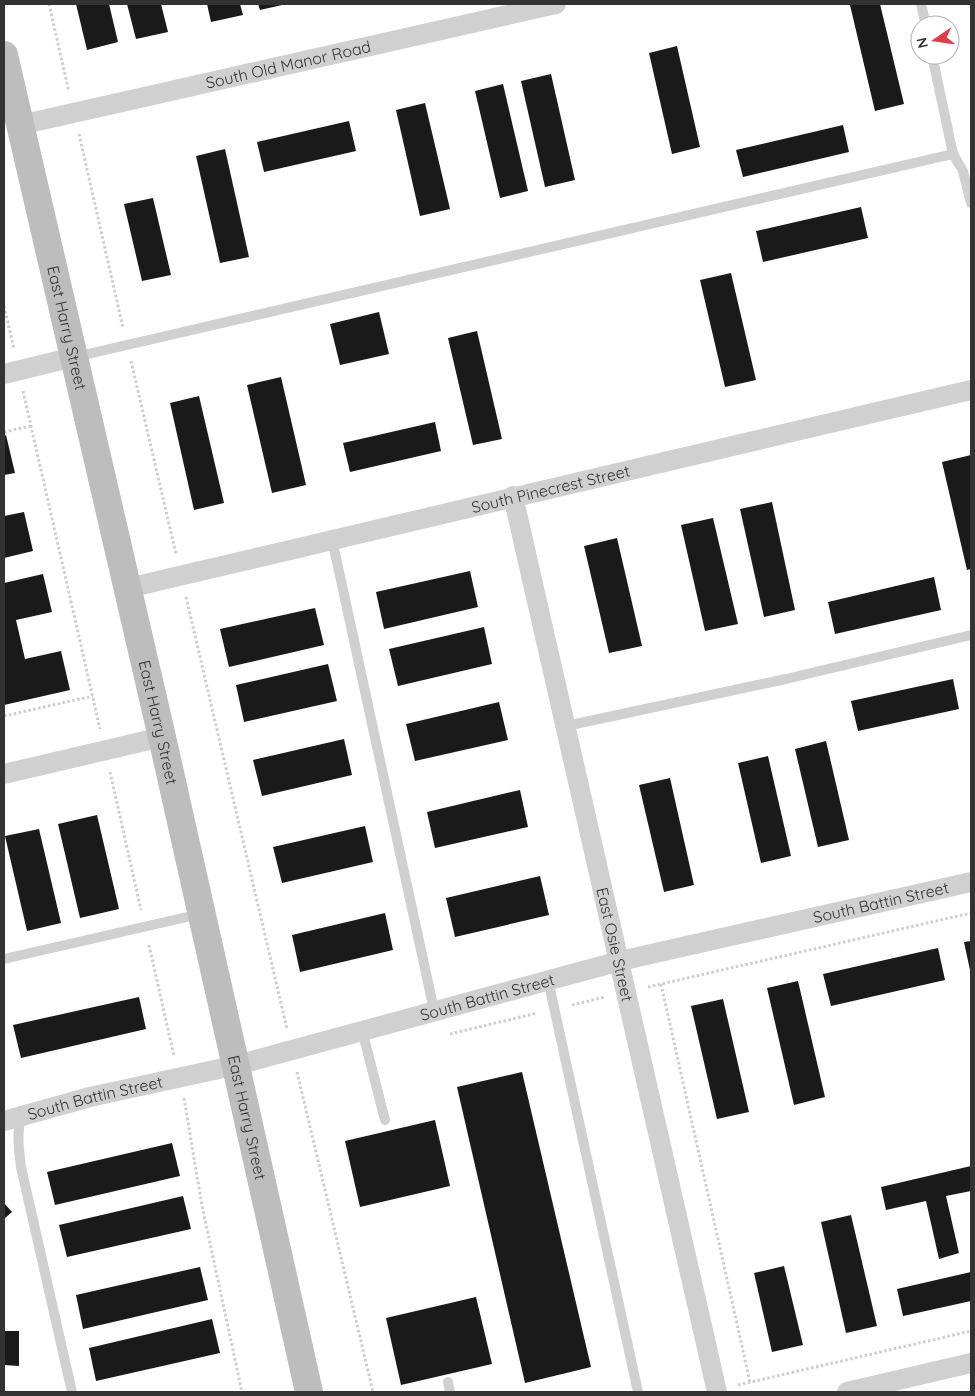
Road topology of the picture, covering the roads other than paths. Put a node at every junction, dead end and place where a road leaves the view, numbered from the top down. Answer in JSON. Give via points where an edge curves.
{"nodes":[{"id":1,"x":556,"y":4,"type":"edge"},
{"id":2,"x":4,"y":54,"type":"edge"},
{"id":3,"x":934,"y":65,"type":"edge"},
{"id":4,"x":20,"y":125,"type":"junction"},
{"id":5,"x":954,"y":154,"type":"junction"},
{"id":6,"x":971,"y":204,"type":"edge"},
{"id":7,"x":74,"y":357,"type":"junction"},
{"id":8,"x":11,"y":372,"type":"edge"},
{"id":9,"x":971,"y":390,"type":"edge"},
{"id":10,"x":514,"y":496,"type":"junction"},
{"id":11,"x":332,"y":539,"type":"junction"},
{"id":12,"x":128,"y":588,"type":"junction"},
{"id":13,"x":971,"y":635,"type":"edge"},
{"id":14,"x":566,"y":726,"type":"junction"},
{"id":15,"x":162,"y":737,"type":"junction"},
{"id":16,"x":4,"y":774,"type":"edge"},
{"id":17,"x":971,"y":882,"type":"edge"},
{"id":18,"x":202,"y":913,"type":"junction"},
{"id":19,"x":4,"y":959,"type":"edge"},
{"id":20,"x":620,"y":961,"type":"junction"},
{"id":21,"x":548,"y":980,"type":"junction"},
{"id":22,"x":434,"y":1010,"type":"junction"},
{"id":23,"x":362,"y":1030,"type":"junction"},
{"id":24,"x":237,"y":1065,"type":"junction"},
{"id":25,"x":13,"y":1119,"type":"edge"},
{"id":26,"x":386,"y":1120,"type":"dead end"},
{"id":27,"x":971,"y":1363,"type":"edge"},
{"id":28,"x":717,"y":1391,"type":"edge"},
{"id":29,"x":72,"y":1392,"type":"edge"},
{"id":30,"x":309,"y":1392,"type":"edge"},
{"id":31,"x":638,"y":1392,"type":"edge"},
{"id":32,"x":847,"y":1392,"type":"edge"}],
"edges":[{"from":1,"to":4,"type":"street","name":"South Old Manor Road"},
{"from":2,"to":4,"type":"main road","name":"East Harry Street"},
{"from":3,"to":5,"type":"lane"},
{"from":4,"to":7,"type":"main road","name":"East Harry Street"},
{"from":5,"to":6,"type":"lane","via":[[963,171]]},
{"from":5,"to":7,"type":"lane"},
{"from":7,"to":8,"type":"street"},
{"from":7,"to":12,"type":"main road","name":"East Harry Street"},
{"from":9,"to":10,"type":"street","name":"South Pinecrest Street"},
{"from":10,"to":11,"type":"street","name":"South Pinecrest Street"},
{"from":10,"to":14,"type":"street","name":"East Osie Street"},
{"from":11,"to":12,"type":"street","name":"South Pinecrest Street"},
{"from":11,"to":22,"type":"lane"},
{"from":12,"to":15,"type":"main road","name":"East Harry Street"},
{"from":13,"to":14,"type":"lane"},
{"from":14,"to":20,"type":"street","name":"East Osie Street"},
{"from":15,"to":16,"type":"street"},
{"from":15,"to":18,"type":"main road","name":"East Harry Street"},
{"from":17,"to":20,"type":"street","name":"South Battin Street"},
{"from":18,"to":19,"type":"lane"},
{"from":18,"to":24,"type":"main road","name":"East Harry Street"},
{"from":20,"to":21,"type":"street","name":"South Battin Street"},
{"from":20,"to":28,"type":"street","name":"East Osie Street"},
{"from":21,"to":22,"type":"street","name":"South Battin Street"},
{"from":21,"to":31,"type":"lane"},
{"from":22,"to":23,"type":"street","name":"South Battin Street"},
{"from":23,"to":24,"type":"street","name":"South Battin Street"},
{"from":23,"to":26,"type":"lane"},
{"from":24,"to":25,"type":"street","name":"South Battin Street","via":[[90,1097]]},
{"from":24,"to":30,"type":"main road","name":"East Harry Street"},
{"from":25,"to":29,"type":"lane"},
{"from":27,"to":32,"type":"street"}]}
